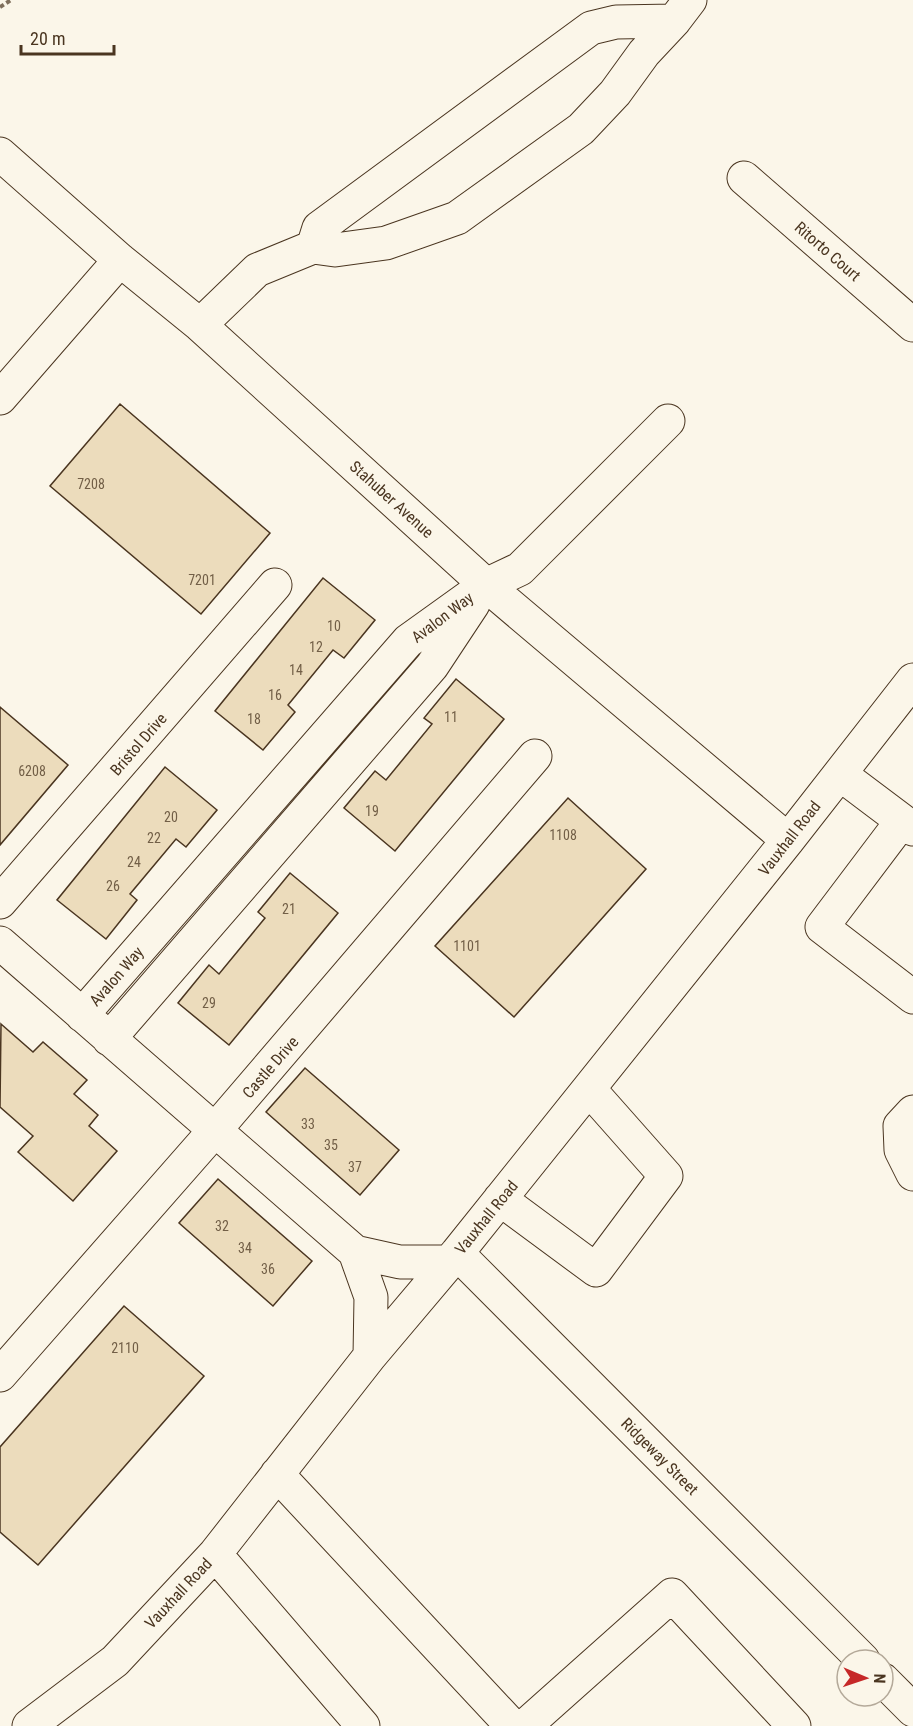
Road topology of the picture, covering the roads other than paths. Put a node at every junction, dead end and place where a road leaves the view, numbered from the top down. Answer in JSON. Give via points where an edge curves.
{"nodes":[{"id":1,"x":682,"y":10,"type":"edge"},
{"id":2,"x":0,"y":154,"type":"edge"},
{"id":3,"x":744,"y":178,"type":"dead end"},
{"id":4,"x":313,"y":247,"type":"junction"},
{"id":5,"x":120,"y":260,"type":"junction"},
{"id":6,"x":200,"y":325,"type":"junction"},
{"id":7,"x":913,"y":325,"type":"edge"},
{"id":8,"x":0,"y":398,"type":"edge"},
{"id":9,"x":668,"y":421,"type":"dead end"},
{"id":10,"x":275,"y":585,"type":"dead end"},
{"id":11,"x":486,"y":585,"type":"junction"},
{"id":12,"x":913,"y":680,"type":"edge"},
{"id":13,"x":535,"y":756,"type":"dead end"},
{"id":14,"x":840,"y":774,"type":"junction"},
{"id":15,"x":908,"y":825,"type":"edge"},
{"id":16,"x":788,"y":840,"type":"junction"},
{"id":17,"x":0,"y":902,"type":"edge"},
{"id":18,"x":0,"y":943,"type":"edge"},
{"id":19,"x":913,"y":997,"type":"edge"},
{"id":20,"x":82,"y":1015,"type":"junction"},
{"id":21,"x":109,"y":1039,"type":"junction"},
{"id":22,"x":589,"y":1089,"type":"junction"},
{"id":23,"x":913,"y":1112,"type":"edge"},
{"id":24,"x":215,"y":1130,"type":"junction"},
{"id":25,"x":913,"y":1174,"type":"edge"},
{"id":26,"x":500,"y":1199,"type":"junction"},
{"id":27,"x":355,"y":1252,"type":"junction"},
{"id":28,"x":453,"y":1257,"type":"junction"},
{"id":29,"x":370,"y":1356,"type":"junction"},
{"id":30,"x":0,"y":1375,"type":"edge"},
{"id":31,"x":277,"y":1474,"type":"junction"},
{"id":32,"x":215,"y":1554,"type":"junction"},
{"id":33,"x":851,"y":1648,"type":"edge"},
{"id":34,"x":895,"y":1692,"type":"edge"},
{"id":35,"x":913,"y":1710,"type":"edge"},
{"id":36,"x":29,"y":1726,"type":"edge"},
{"id":37,"x":363,"y":1726,"type":"edge"},
{"id":38,"x":512,"y":1726,"type":"edge"},
{"id":39,"x":525,"y":1726,"type":"edge"},
{"id":40,"x":794,"y":1726,"type":"edge"}],
"edges":[{"from":1,"to":4,"type":"street","via":[[591,28],[319,228]]},
{"from":1,"to":4,"type":"street","via":[[581,129],[457,218],[386,243],[335,250]]},
{"from":2,"to":5,"type":"street","name":"Stahuber Avenue"},
{"from":3,"to":7,"type":"street","name":"Ritorto Court"},
{"from":4,"to":6,"type":"street","via":[[257,270]]},
{"from":5,"to":6,"type":"street","name":"Stahuber Avenue"},
{"from":5,"to":8,"type":"street"},
{"from":6,"to":11,"type":"street","name":"Stahuber Avenue"},
{"from":9,"to":11,"type":"street","via":[[520,569]]},
{"from":10,"to":17,"type":"street","name":"Bristol Drive"},
{"from":11,"to":16,"type":"street","name":"Stahuber Avenue"},
{"from":11,"to":20,"type":"street","name":"Avalon Way","via":[[408,641]]},
{"from":11,"to":21,"type":"street","name":"Avalon Way","via":[[432,666]]},
{"from":12,"to":14,"type":"street","name":"Vauxhall Road"},
{"from":13,"to":24,"type":"street","name":"Castle Drive"},
{"from":14,"to":15,"type":"street"},
{"from":14,"to":16,"type":"street","name":"Vauxhall Road"},
{"from":15,"to":19,"type":"street","via":[[822,927]]},
{"from":16,"to":22,"type":"street","name":"Vauxhall Road"},
{"from":18,"to":20,"type":"street","name":"Avalon Way"},
{"from":20,"to":21,"type":"street","name":"Avalon Way"},
{"from":21,"to":24,"type":"street","name":"Avalon Way"},
{"from":22,"to":26,"type":"street","name":"Vauxhall Road"},
{"from":22,"to":26,"type":"street","via":[[666,1176],[596,1270]]},
{"from":23,"to":25,"type":"street","via":[[900,1126],[901,1150]]},
{"from":24,"to":27,"type":"street","name":"Avalon Way"},
{"from":24,"to":30,"type":"street","name":"Castle Drive"},
{"from":26,"to":28,"type":"street","name":"Vauxhall Road"},
{"from":27,"to":28,"type":"street","name":"Avalon Way","via":[[400,1262]]},
{"from":27,"to":29,"type":"street","name":"Avalon Way","via":[[371,1297]]},
{"from":28,"to":29,"type":"street","name":"Vauxhall Road"},
{"from":28,"to":33,"type":"street","name":"Ridgeway Street"},
{"from":29,"to":31,"type":"street","name":"Vauxhall Road"},
{"from":31,"to":32,"type":"street","name":"Vauxhall Road"},
{"from":31,"to":38,"type":"street"},
{"from":32,"to":36,"type":"street","name":"Vauxhall Road","via":[[115,1661]]},
{"from":32,"to":37,"type":"street"},
{"from":34,"to":35,"type":"street"},
{"from":39,"to":40,"type":"street","via":[[672,1595]]}]}
